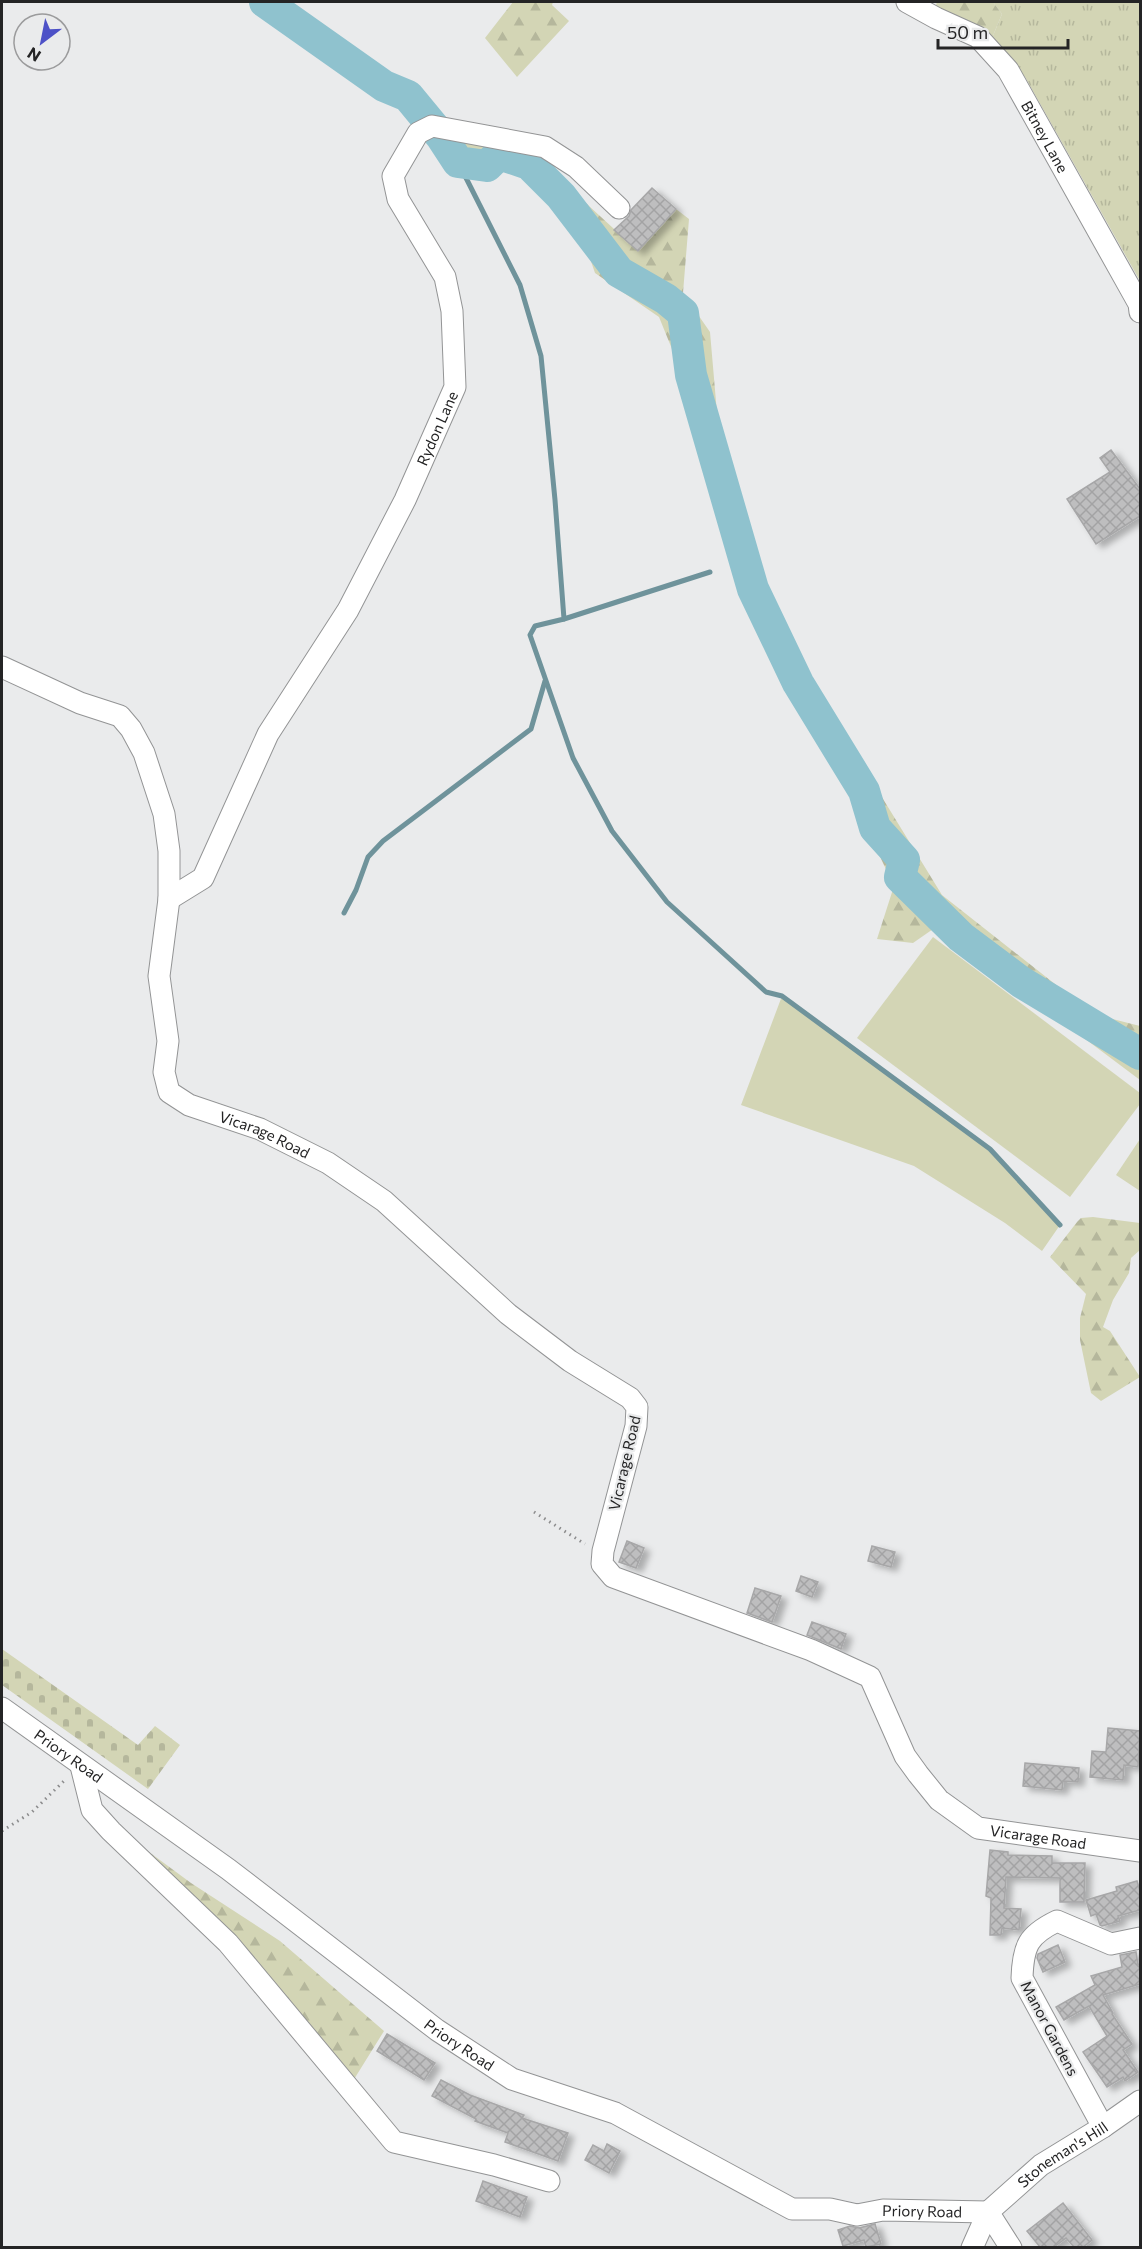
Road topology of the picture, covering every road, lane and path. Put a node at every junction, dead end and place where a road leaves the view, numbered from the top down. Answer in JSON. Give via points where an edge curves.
{"nodes":[{"id":1,"x":907,"y":2,"type":"edge"},
{"id":2,"x":619,"y":208,"type":"dead end"},
{"id":3,"x":1140,"y":312,"type":"edge"},
{"id":4,"x":2,"y":667,"type":"edge"},
{"id":5,"x":169,"y":899,"type":"junction"},
{"id":6,"x":534,"y":1512,"type":"dead end"},
{"id":7,"x":603,"y":1557,"type":"junction"},
{"id":8,"x":2,"y":1708,"type":"edge"},
{"id":9,"x":81,"y":1766,"type":"junction"},
{"id":10,"x":2,"y":1831,"type":"edge"},
{"id":11,"x":1140,"y":1851,"type":"edge"},
{"id":12,"x":1140,"y":1938,"type":"edge"},
{"id":13,"x":1140,"y":2101,"type":"edge"},
{"id":14,"x":1103,"y":2127,"type":"junction"},
{"id":15,"x":549,"y":2181,"type":"dead end"},
{"id":16,"x":987,"y":2212,"type":"junction"},
{"id":17,"x":972,"y":2247,"type":"edge"},
{"id":18,"x":1011,"y":2247,"type":"edge"}],
"edges":[{"from":1,"to":3,"type":"street","name":"Bitney Lane","via":[[978,38],[1008,70]]},
{"from":2,"to":5,"type":"street","name":"Rydon Lane","via":[[576,166],[545,147],[432,126],[418,133],[406,151],[393,176],[398,199],[445,277],[452,311],[455,387],[405,500],[348,610],[268,734],[203,878]]},
{"from":4,"to":5,"type":"street","via":[[80,704],[120,716],[131,729],[144,753],[164,814]]},
{"from":5,"to":7,"type":"street","name":"Vicarage Road","via":[[159,975],[168,1041],[164,1072],[169,1092],[189,1105],[260,1129],[328,1163],[384,1201],[508,1314],[570,1361],[630,1398],[637,1407],[636,1426]]},
{"from":6,"to":7,"type":"path"},
{"from":7,"to":11,"type":"street","name":"Vicarage Road","via":[[602,1564],[613,1577],[811,1650],[870,1677],[905,1756],[939,1800],[978,1828]]},
{"from":8,"to":9,"type":"street","name":"Priory Road"},
{"from":9,"to":10,"type":"path","via":[[32,1812]]},
{"from":9,"to":15,"type":"street","via":[[92,1810],[228,1943],[394,2142]]},
{"from":9,"to":16,"type":"street","name":"Priory Road","via":[[228,1869],[437,2030],[512,2079],[615,2113],[792,2209],[830,2209],[857,2215],[883,2210]]},
{"from":12,"to":14,"type":"street","name":"Manor Gardens","via":[[1111,1944],[1057,1921],[1037,1931],[1023,1956],[1022,1978]]},
{"from":13,"to":14,"type":"street","name":"Stoneman's Hill"},
{"from":14,"to":16,"type":"street","name":"Stoneman's Hill","via":[[1041,2165]]},
{"from":16,"to":17,"type":"street"},
{"from":16,"to":18,"type":"street"}]}
